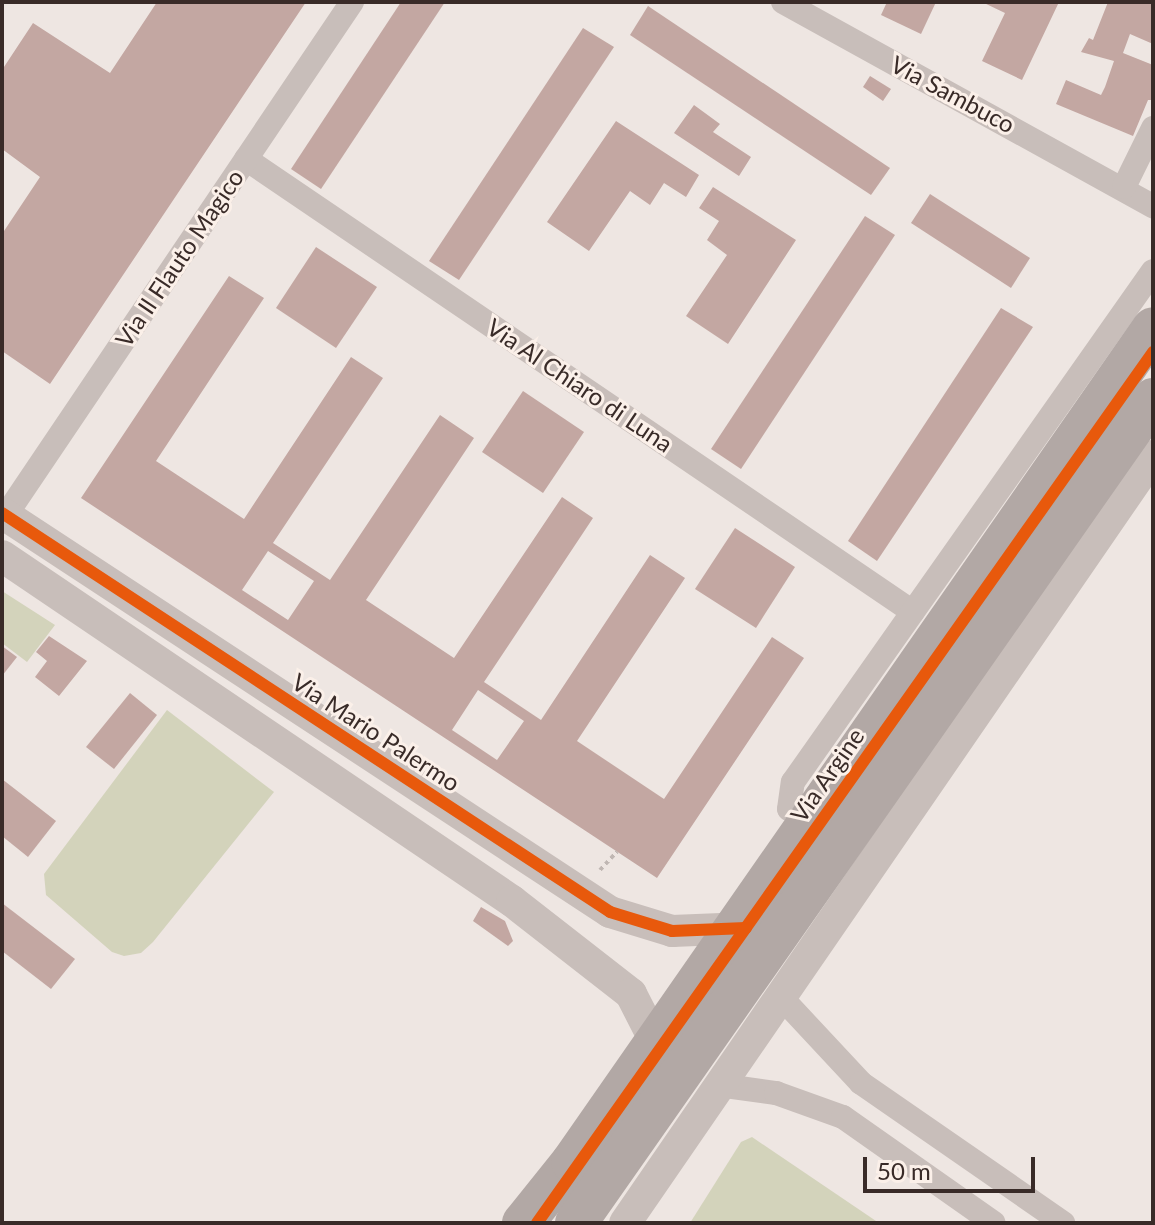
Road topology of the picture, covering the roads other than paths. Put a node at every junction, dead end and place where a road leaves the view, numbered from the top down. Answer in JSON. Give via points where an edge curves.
{"nodes":[{"id":1,"x":352,"y":2,"type":"edge"},
{"id":2,"x":783,"y":2,"type":"edge"},
{"id":3,"x":1153,"y":128,"type":"edge"},
{"id":4,"x":246,"y":159,"type":"junction"},
{"id":5,"x":1124,"y":187,"type":"junction"},
{"id":6,"x":1153,"y":206,"type":"edge"},
{"id":7,"x":1153,"y":271,"type":"edge"},
{"id":8,"x":1153,"y":328,"type":"edge"},
{"id":9,"x":1153,"y":352,"type":"edge"},
{"id":10,"x":1153,"y":399,"type":"edge"},
{"id":11,"x":1153,"y":456,"type":"edge"},
{"id":12,"x":4,"y":514,"type":"edge"},
{"id":13,"x":2,"y":556,"type":"edge"},
{"id":14,"x":913,"y":612,"type":"junction"},
{"id":15,"x":817,"y":827,"type":"junction"},
{"id":16,"x":869,"y":868,"type":"junction"},
{"id":17,"x":746,"y":928,"type":"junction"},
{"id":18,"x":779,"y":995,"type":"junction"},
{"id":19,"x":660,"y":1051,"type":"junction"},
{"id":20,"x":718,"y":1085,"type":"junction"},
{"id":21,"x":523,"y":1223,"type":"edge"},
{"id":22,"x":537,"y":1223,"type":"edge"},
{"id":23,"x":576,"y":1223,"type":"edge"},
{"id":24,"x":625,"y":1223,"type":"edge"},
{"id":25,"x":994,"y":1223,"type":"edge"},
{"id":26,"x":1063,"y":1223,"type":"edge"}],
"edges":[{"from":1,"to":4,"type":"street","name":"Via Il Flauto Magico"},
{"from":2,"to":5,"type":"street","name":"Via Sambuco"},
{"from":3,"to":5,"type":"street"},
{"from":4,"to":12,"type":"street","name":"Via Il Flauto Magico"},
{"from":4,"to":14,"type":"street","name":"Via Al Chiaro di Luna"},
{"from":5,"to":6,"type":"street","name":"Via Sambuco"},
{"from":7,"to":14,"type":"street"},
{"from":8,"to":21,"type":"highway","bridge":true,"via":[[572,1162]]},
{"from":9,"to":15,"type":"street","name":"Via Argine"},
{"from":10,"to":23,"type":"highway","bridge":true},
{"from":11,"to":16,"type":"street"},
{"from":12,"to":17,"type":"street","name":"Via Mario Palermo","via":[[610,912],[672,931]]},
{"from":13,"to":19,"type":"street","via":[[512,901],[631,994]]},
{"from":14,"to":15,"type":"street","via":[[793,782],[789,809]]},
{"from":15,"to":16,"type":"street","name":"Via Argine"},
{"from":15,"to":17,"type":"street","name":"Via Argine"},
{"from":16,"to":18,"type":"street"},
{"from":17,"to":19,"type":"street","name":"Via Argine"},
{"from":18,"to":20,"type":"street"},
{"from":18,"to":26,"type":"street","via":[[861,1083]]},
{"from":19,"to":22,"type":"street","name":"Via Argine"},
{"from":20,"to":24,"type":"street"},
{"from":20,"to":25,"type":"street","via":[[776,1093],[843,1117]]}]}
